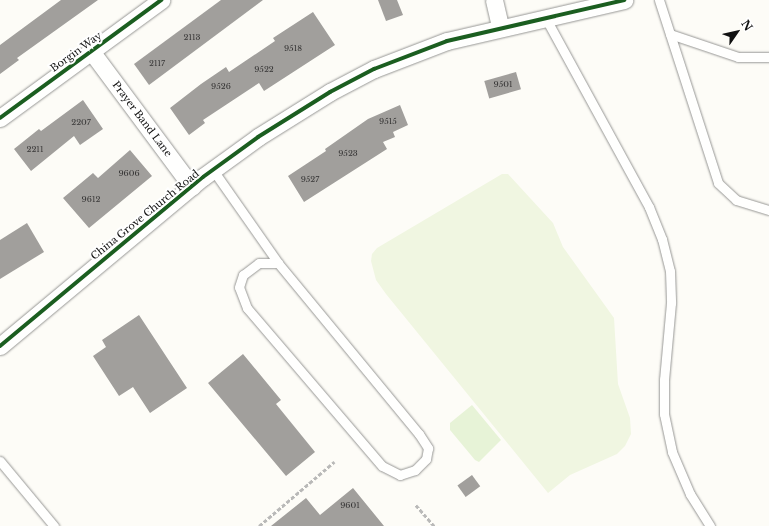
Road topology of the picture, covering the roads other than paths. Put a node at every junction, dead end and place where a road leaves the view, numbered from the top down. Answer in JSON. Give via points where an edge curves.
{"nodes":[{"id":1,"x":161,"y":0,"type":"edge"},
{"id":2,"x":494,"y":0,"type":"edge"},
{"id":3,"x":624,"y":0,"type":"edge"},
{"id":4,"x":659,"y":0,"type":"edge"},
{"id":5,"x":545,"y":17,"type":"junction"},
{"id":6,"x":500,"y":27,"type":"junction"},
{"id":7,"x":670,"y":34,"type":"junction"},
{"id":8,"x":91,"y":51,"type":"junction"},
{"id":9,"x":769,"y":57,"type":"edge"},
{"id":10,"x":0,"y":118,"type":"edge"},
{"id":11,"x":213,"y":170,"type":"junction"},
{"id":12,"x":192,"y":187,"type":"junction"},
{"id":13,"x":769,"y":210,"type":"edge"},
{"id":14,"x":278,"y":263,"type":"junction"},
{"id":15,"x":0,"y":346,"type":"edge"},
{"id":16,"x":0,"y":461,"type":"edge"},
{"id":17,"x":54,"y":526,"type":"edge"},
{"id":18,"x":710,"y":526,"type":"edge"}],
"edges":[{"from":1,"to":8,"type":"street","name":"Borgin Way"},
{"from":2,"to":6,"type":"street"},
{"from":3,"to":5,"type":"street","name":"China Grove Church Road"},
{"from":4,"to":7,"type":"lane"},
{"from":5,"to":6,"type":"street","name":"China Grove Church Road"},
{"from":5,"to":18,"type":"lane","via":[[649,207],[662,239],[670,271],[671,303],[664,380],[664,414],[672,452],[690,494]]},
{"from":6,"to":11,"type":"street","name":"China Grove Church Road","via":[[424,49],[374,69],[330,92],[271,129]]},
{"from":7,"to":9,"type":"lane","via":[[738,57]]},
{"from":7,"to":13,"type":"lane","via":[[718,183],[736,200]]},
{"from":8,"to":10,"type":"street","name":"Borgin Way"},
{"from":8,"to":12,"type":"street","name":"Prayer Band Lane"},
{"from":11,"to":12,"type":"street","name":"China Grove Church Road"},
{"from":11,"to":14,"type":"lane"},
{"from":12,"to":15,"type":"street","name":"China Grove Church Road"},
{"from":14,"to":14,"type":"lane","via":[[419,434],[428,448],[426,459],[415,470],[400,475],[382,466],[247,308],[239,287],[243,275],[259,263]]},
{"from":16,"to":17,"type":"lane"}]}
